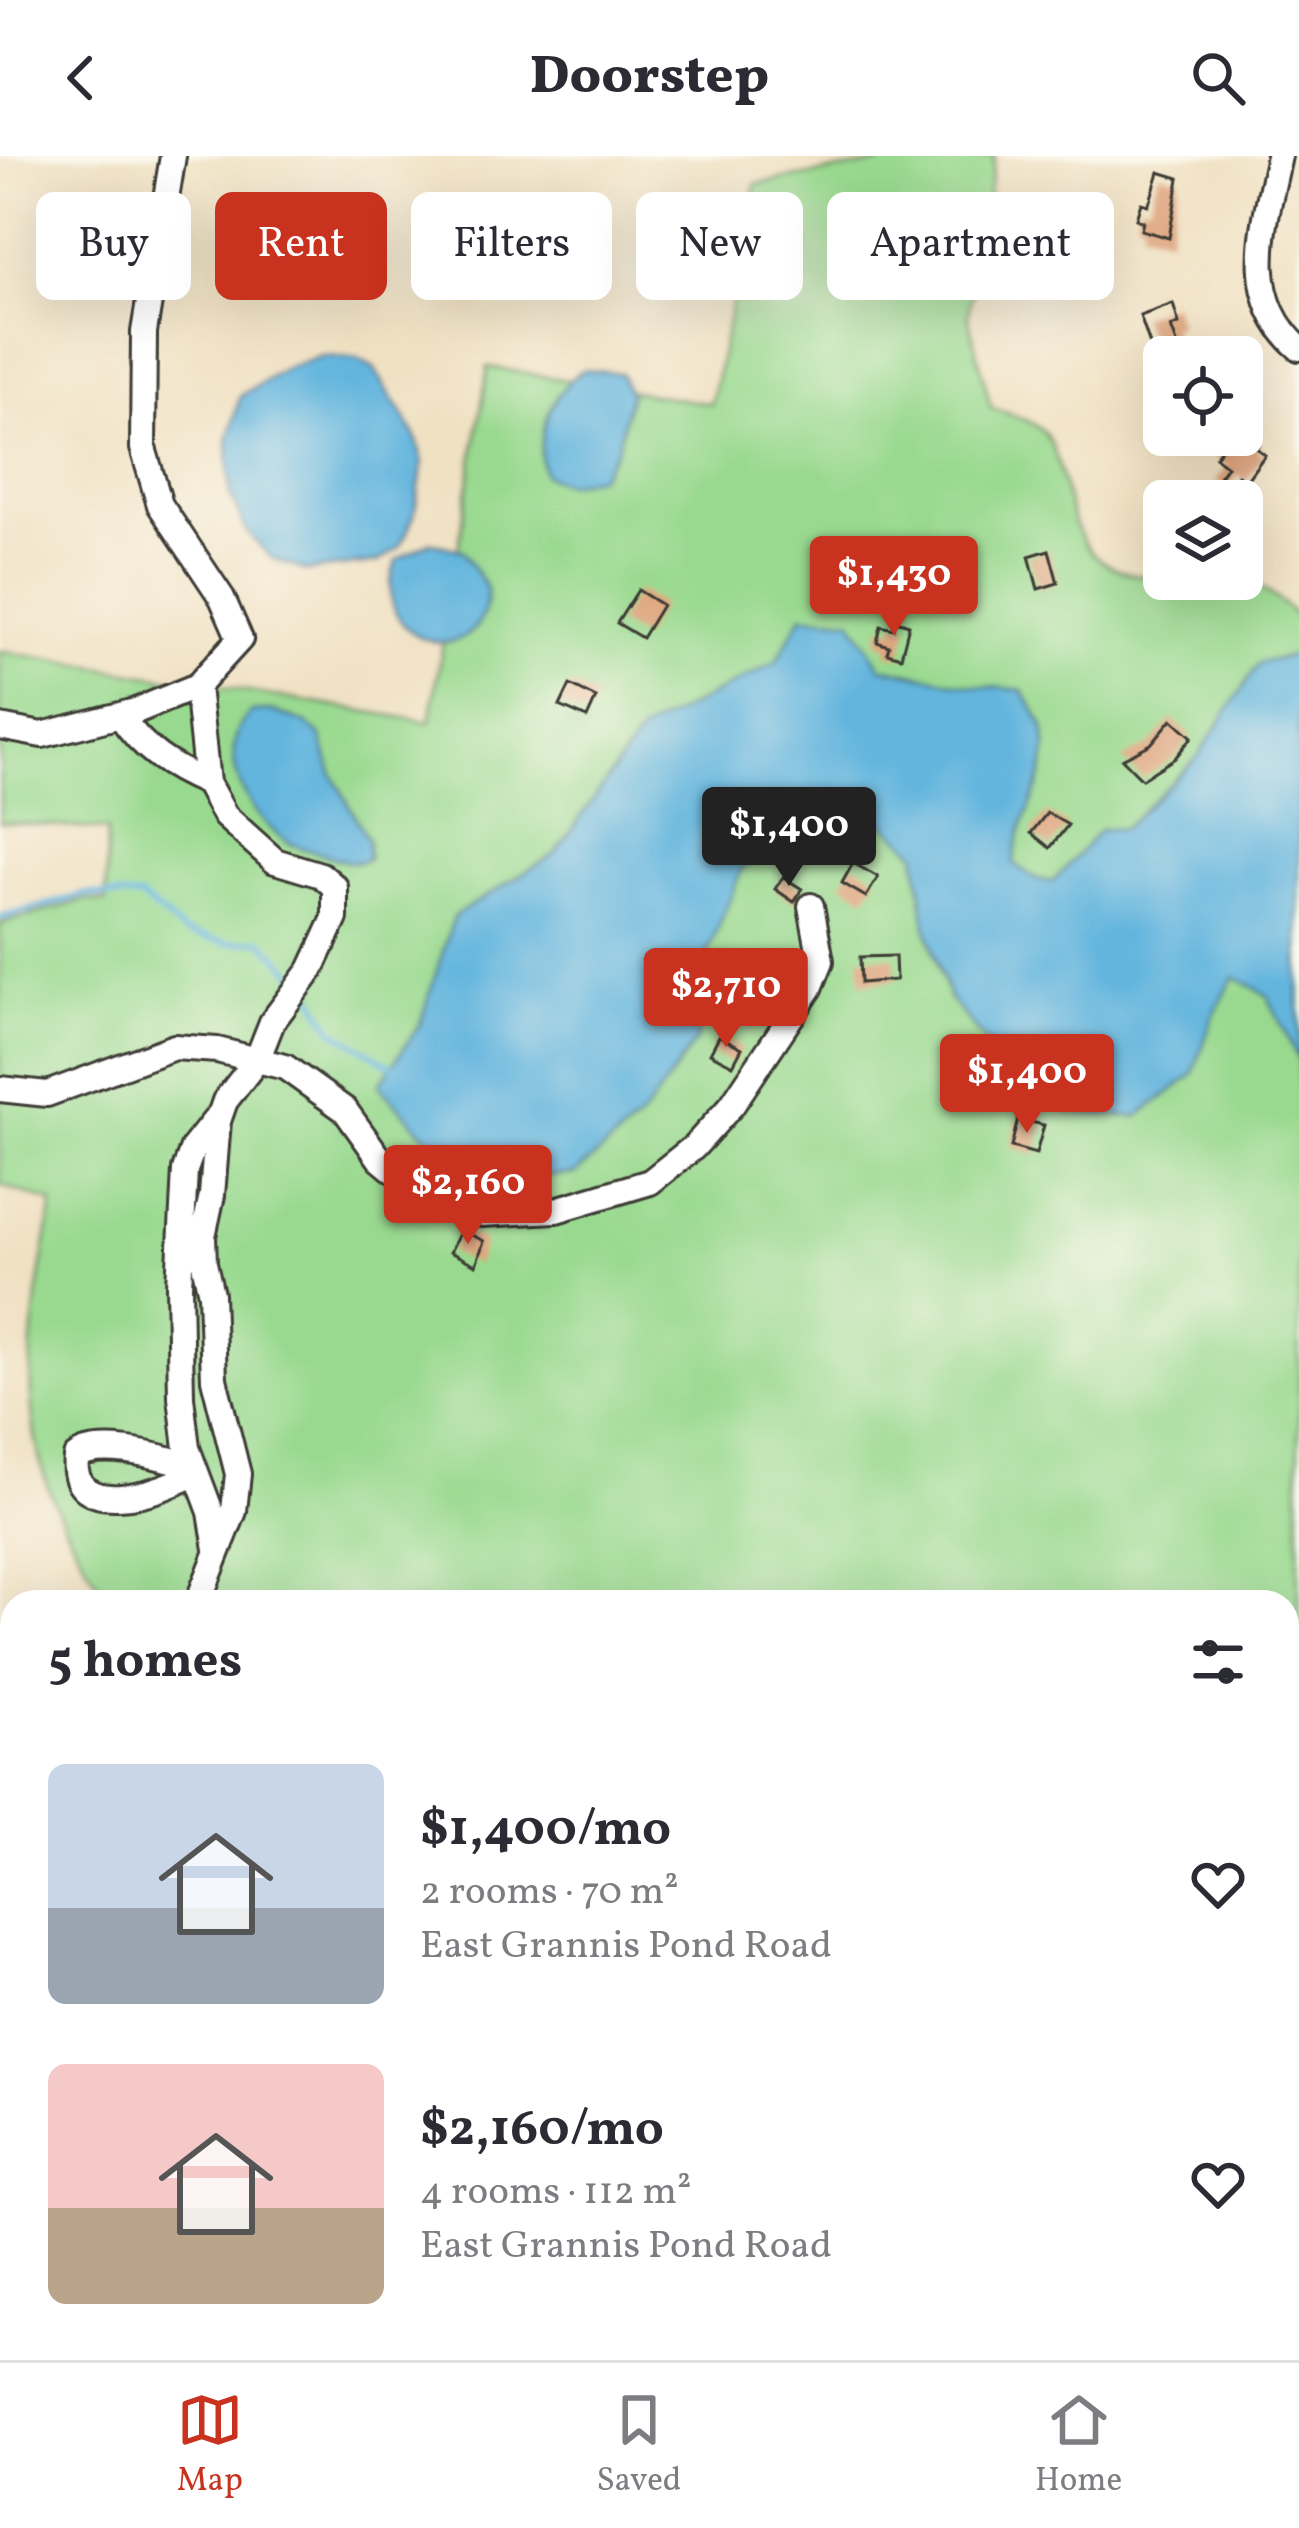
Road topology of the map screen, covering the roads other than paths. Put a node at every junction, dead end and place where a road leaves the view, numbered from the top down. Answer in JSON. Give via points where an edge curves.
{"nodes":[{"id":1,"x":173,"y":156,"type":"edge"},
{"id":2,"x":1279,"y":156,"type":"edge"},
{"id":3,"x":1299,"y":348,"type":"edge"},
{"id":4,"x":197,"y":686,"type":"junction"},
{"id":5,"x":120,"y":716,"type":"junction"},
{"id":6,"x":0,"y":727,"type":"edge"},
{"id":7,"x":207,"y":783,"type":"junction"},
{"id":8,"x":812,"y":906,"type":"dead end"},
{"id":9,"x":257,"y":1060,"type":"junction"},
{"id":10,"x":0,"y":1089,"type":"edge"},
{"id":11,"x":221,"y":1113,"type":"junction"},
{"id":12,"x":217,"y":1549,"type":"junction"},
{"id":13,"x":202,"y":1590,"type":"edge"}],
"edges":[{"from":1,"to":4,"type":"street","via":[[144,332],[143,448],[160,505],[240,639]]},
{"from":2,"to":3,"type":"street","via":[[1261,270],[1264,298]]},
{"from":4,"to":5,"type":"street"},
{"from":4,"to":7,"type":"street"},
{"from":5,"to":6,"type":"street","via":[[42,735]]},
{"from":5,"to":7,"type":"street","via":[[160,760]]},
{"from":7,"to":9,"type":"street","via":[[224,816],[275,861],[335,887],[335,918]]},
{"from":8,"to":9,"type":"street","via":[[820,961],[810,988],[732,1105],[650,1181],[556,1210],[482,1214],[428,1199],[380,1159],[345,1110],[285,1066]]},
{"from":9,"to":10,"type":"street","via":[[174,1047],[47,1094]]},
{"from":9,"to":11,"type":"street"},
{"from":11,"to":12,"type":"street","via":[[204,1263],[214,1379],[238,1474],[234,1511]]},
{"from":11,"to":12,"type":"street","via":[[185,1170],[179,1285],[181,1397]]},
{"from":12,"to":13,"type":"street"}]}
